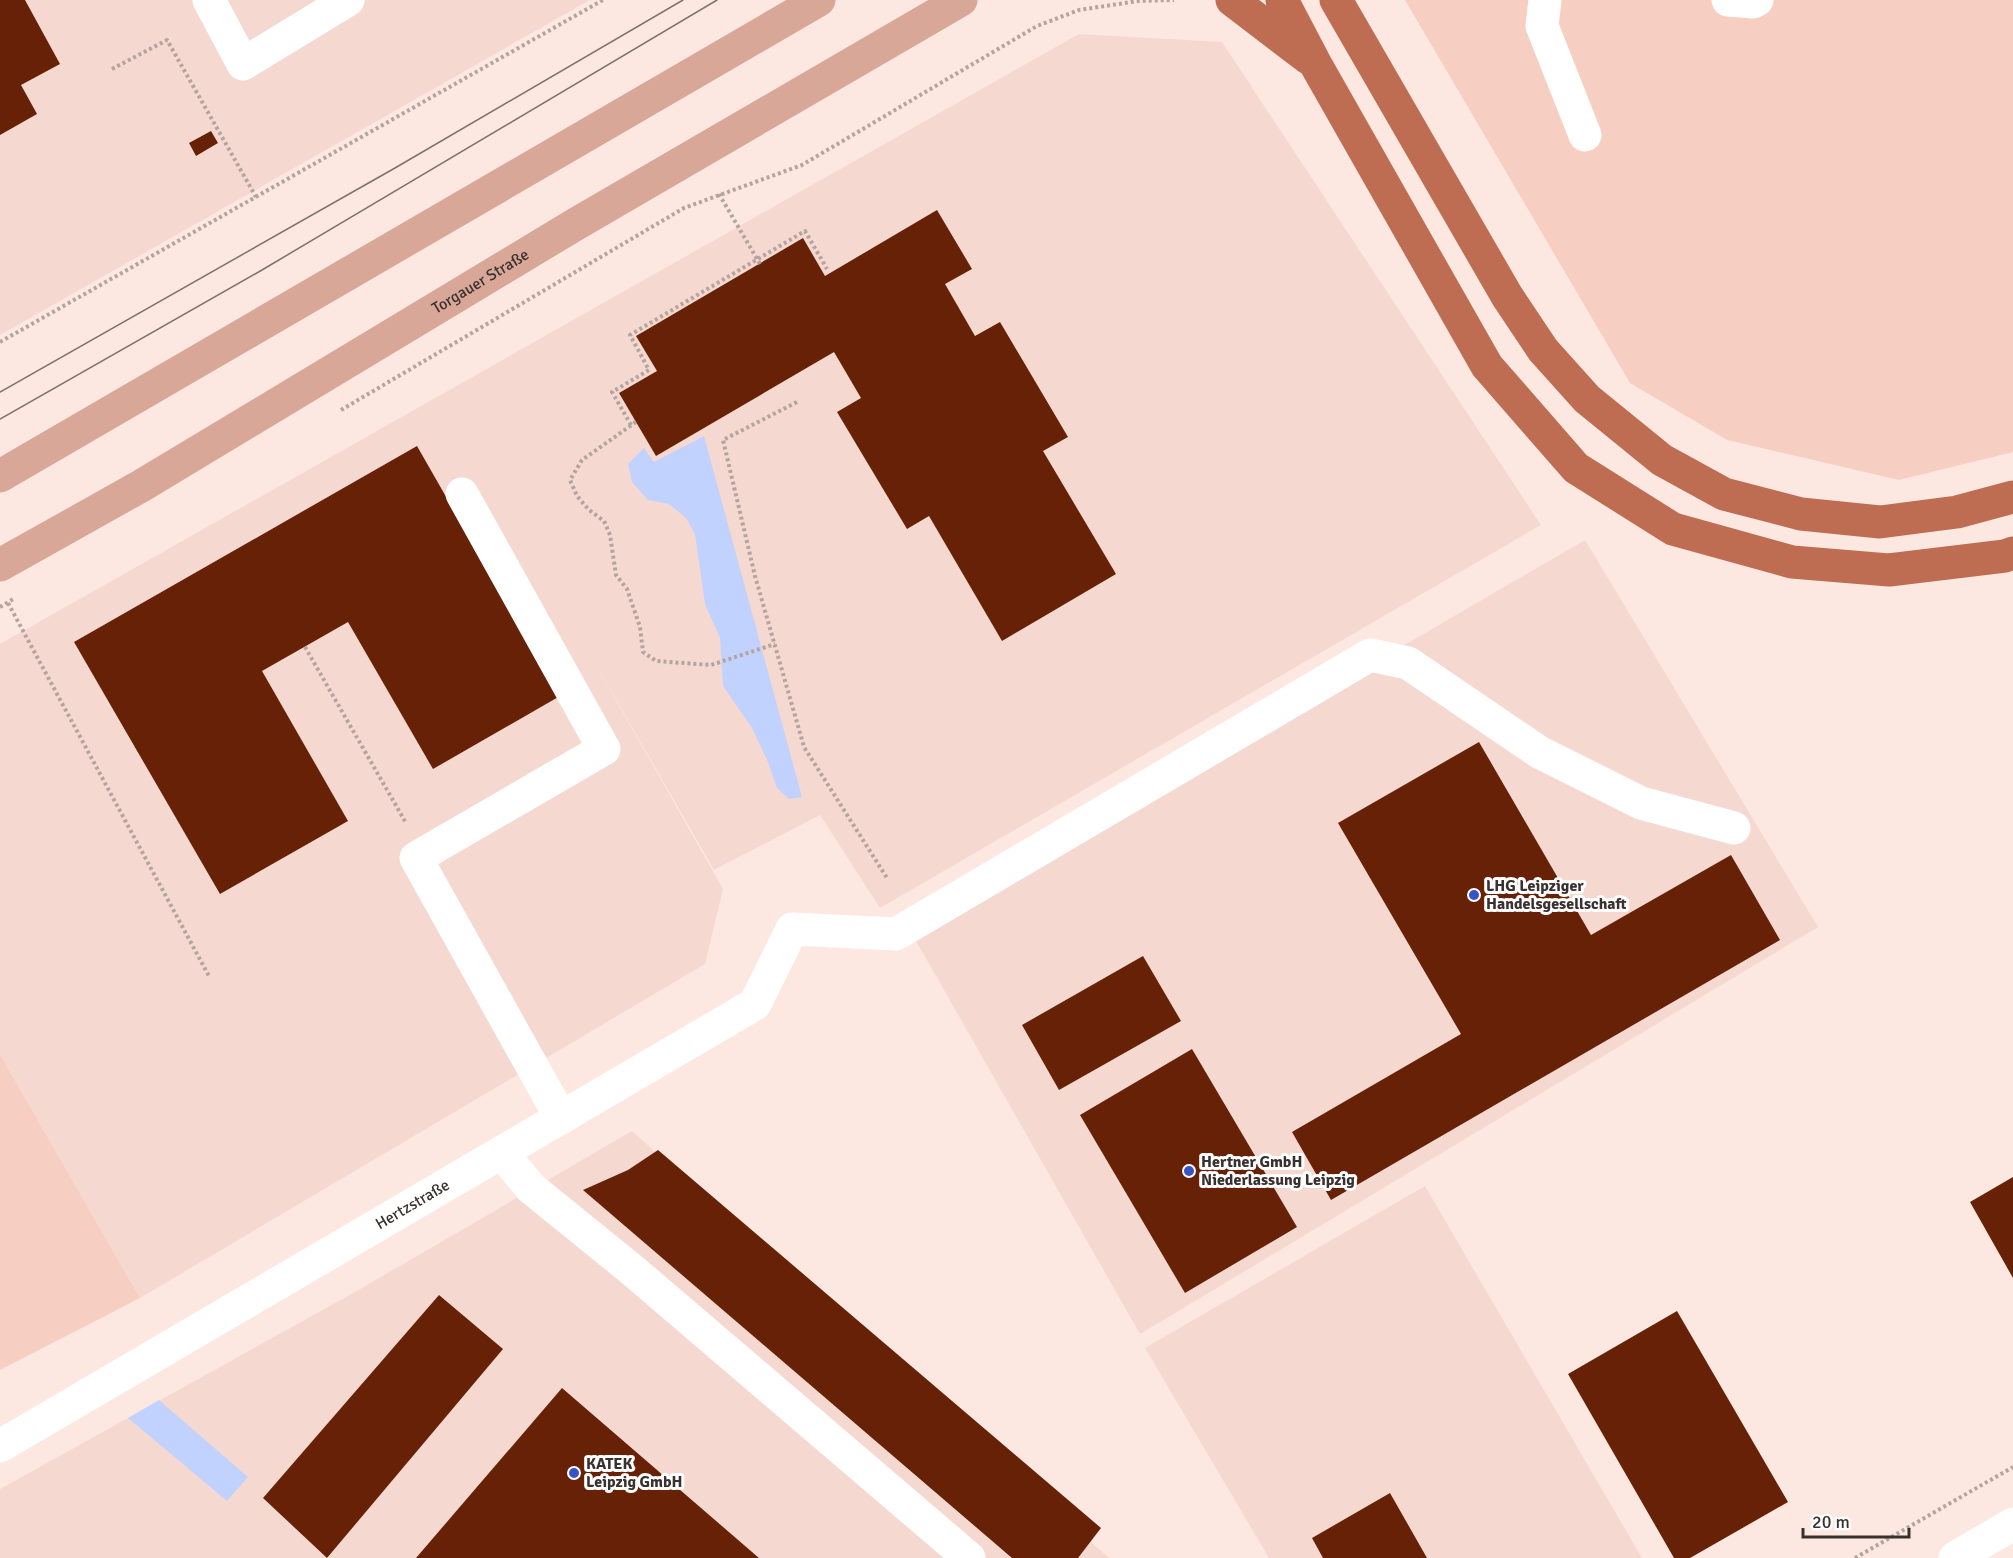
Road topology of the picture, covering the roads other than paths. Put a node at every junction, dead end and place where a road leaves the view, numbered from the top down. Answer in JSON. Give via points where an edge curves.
{"nodes":[{"id":1,"x":209,"y":0,"type":"edge"},
{"id":2,"x":348,"y":0,"type":"edge"},
{"id":3,"x":819,"y":0,"type":"edge"},
{"id":4,"x":961,"y":0,"type":"edge"},
{"id":5,"x":1232,"y":0,"type":"edge"},
{"id":6,"x":1282,"y":0,"type":"edge"},
{"id":7,"x":1336,"y":0,"type":"edge"},
{"id":8,"x":1545,"y":0,"type":"edge"},
{"id":9,"x":1728,"y":0,"type":"edge"},
{"id":10,"x":1757,"y":0,"type":"edge"},
{"id":11,"x":1353,"y":16,"type":"edge"},
{"id":12,"x":1316,"y":65,"type":"junction"},
{"id":13,"x":1585,"y":135,"type":"dead end"},
{"id":14,"x":0,"y":476,"type":"edge"},
{"id":15,"x":462,"y":494,"type":"dead end"},
{"id":16,"x":2013,"y":497,"type":"edge"},
{"id":17,"x":2013,"y":553,"type":"edge"},
{"id":18,"x":0,"y":566,"type":"edge"},
{"id":19,"x":1734,"y":828,"type":"dead end"},
{"id":20,"x":561,"y":1118,"type":"junction"},
{"id":21,"x":502,"y":1153,"type":"junction"},
{"id":22,"x":0,"y":1446,"type":"edge"},
{"id":23,"x":2013,"y":1524,"type":"edge"},
{"id":24,"x":969,"y":1558,"type":"edge"},
{"id":25,"x":1955,"y":1558,"type":"edge"}],
"edges":[{"from":1,"to":2,"type":"street","via":[[243,64]]},
{"from":3,"to":14,"type":"main road"},
{"from":4,"to":18,"type":"main road","name":"Torgauer Straße"},
{"from":5,"to":12,"type":"highway"},
{"from":6,"to":12,"type":"highway"},
{"from":7,"to":11,"type":"highway"},
{"from":8,"to":13,"type":"street","via":[[1542,26]]},
{"from":9,"to":10,"type":"street"},
{"from":11,"to":16,"type":"highway","via":[[1507,296],[1543,350],[1587,399],[1662,460],[1724,494],[1801,514],[1880,522],[1957,512]]},
{"from":12,"to":17,"type":"highway","via":[[1487,366],[1576,468],[1673,529],[1792,562],[1889,570]]},
{"from":15,"to":20,"type":"street","via":[[604,749],[416,858]]},
{"from":19,"to":20,"type":"street","name":"Hertzstraße","via":[[1641,803],[1539,752],[1408,663],[1370,655],[896,934],[792,929],[755,1004]]},
{"from":20,"to":21,"type":"street","name":"Hertzstraße"},
{"from":21,"to":22,"type":"street","name":"Hertzstraße"},
{"from":21,"to":24,"type":"street","via":[[531,1188]]},
{"from":23,"to":25,"type":"street"}]}
